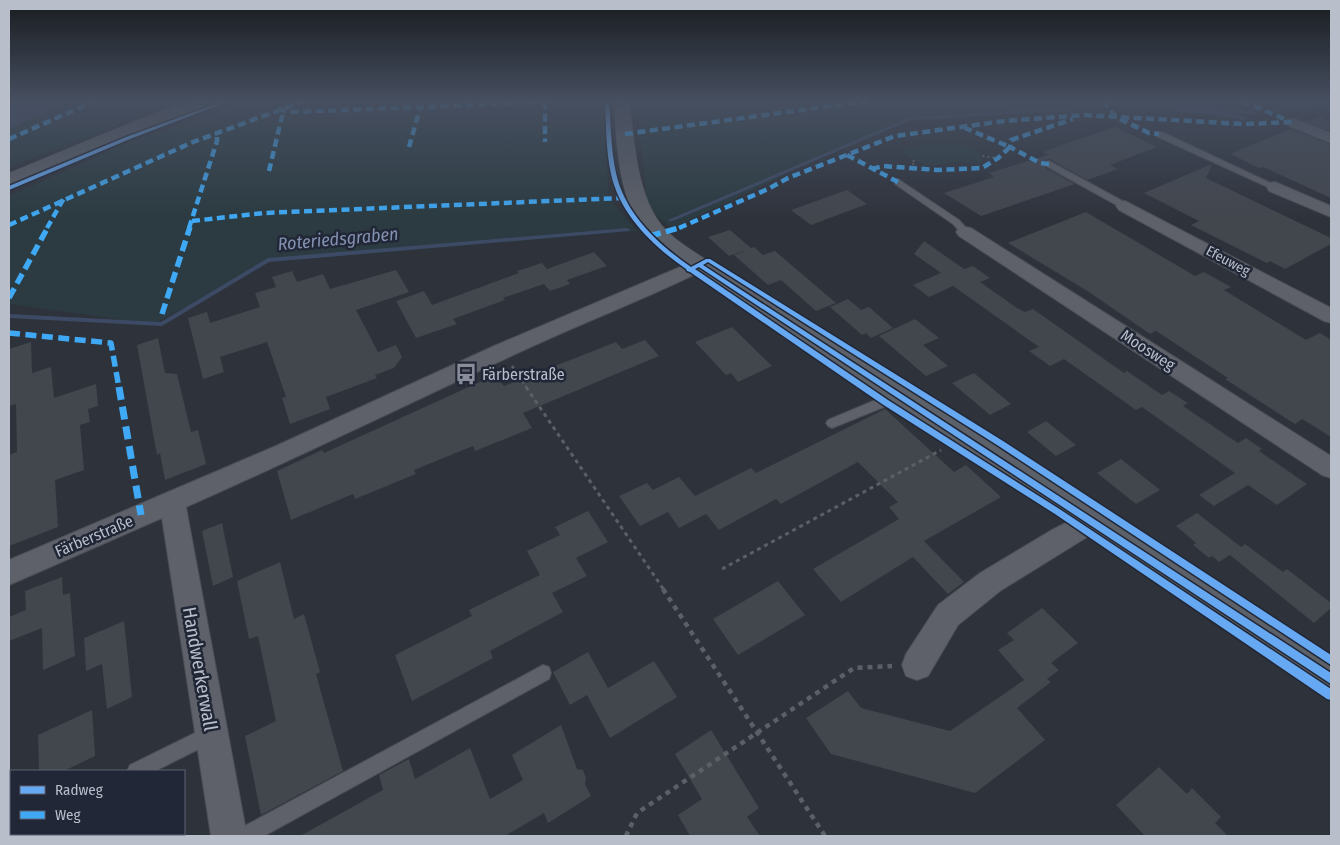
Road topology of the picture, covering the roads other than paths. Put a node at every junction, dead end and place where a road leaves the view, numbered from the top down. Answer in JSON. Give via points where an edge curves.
{"nodes":[{"id":1,"x":104,"y":140,"type":"edge"},
{"id":2,"x":627,"y":140,"type":"edge"},
{"id":3,"x":1172,"y":140,"type":"edge"},
{"id":4,"x":1048,"y":164,"type":"dead end"},
{"id":5,"x":9,"y":180,"type":"edge"},
{"id":6,"x":898,"y":182,"type":"dead end"},
{"id":7,"x":1275,"y":187,"type":"joint"},
{"id":8,"x":1125,"y":206,"type":"joint"},
{"id":9,"x":1331,"y":212,"type":"edge"},
{"id":10,"x":965,"y":232,"type":"joint"},
{"id":11,"x":699,"y":265,"type":"junction"},
{"id":12,"x":1331,"y":316,"type":"edge"},
{"id":13,"x":897,"y":395,"type":"junction"},
{"id":14,"x":832,"y":422,"type":"dead end"},
{"id":15,"x":1331,"y":468,"type":"edge"},
{"id":16,"x":172,"y":502,"type":"junction"},
{"id":17,"x":1091,"y":521,"type":"junction"},
{"id":18,"x":9,"y":573,"type":"edge"},
{"id":19,"x":917,"y":665,"type":"road end"},
{"id":20,"x":543,"y":673,"type":"dead end"},
{"id":21,"x":1331,"y":679,"type":"edge"},
{"id":22,"x":211,"y":734,"type":"junction"},
{"id":23,"x":138,"y":770,"type":"edge"},
{"id":24,"x":229,"y":836,"type":"edge"},
{"id":25,"x":246,"y":836,"type":"edge"}],
"edges":[{"from":1,"to":5,"type":"street"},
{"from":2,"to":11,"type":"street","via":[[634,190],[644,212],[657,234]]},
{"from":3,"to":7,"type":"lane"},
{"from":4,"to":8,"type":"lane"},
{"from":6,"to":10,"type":"lane","via":[[956,222]]},
{"from":7,"to":9,"type":"street"},
{"from":8,"to":12,"type":"street","name":"Efeuweg"},
{"from":10,"to":15,"type":"street","name":"Moosweg"},
{"from":11,"to":13,"type":"street"},
{"from":11,"to":16,"type":"street","name":"Färberstraße"},
{"from":13,"to":14,"type":"lane"},
{"from":13,"to":17,"type":"street"},
{"from":16,"to":18,"type":"street","name":"Färberstraße"},
{"from":16,"to":22,"type":"street","name":"Handwerkerwall"},
{"from":17,"to":19,"type":"street","via":[[990,582],[948,615]]},
{"from":17,"to":21,"type":"street"},
{"from":20,"to":25,"type":"lane"},
{"from":22,"to":23,"type":"lane"},
{"from":22,"to":24,"type":"street","name":"Handwerkerwall"}]}
